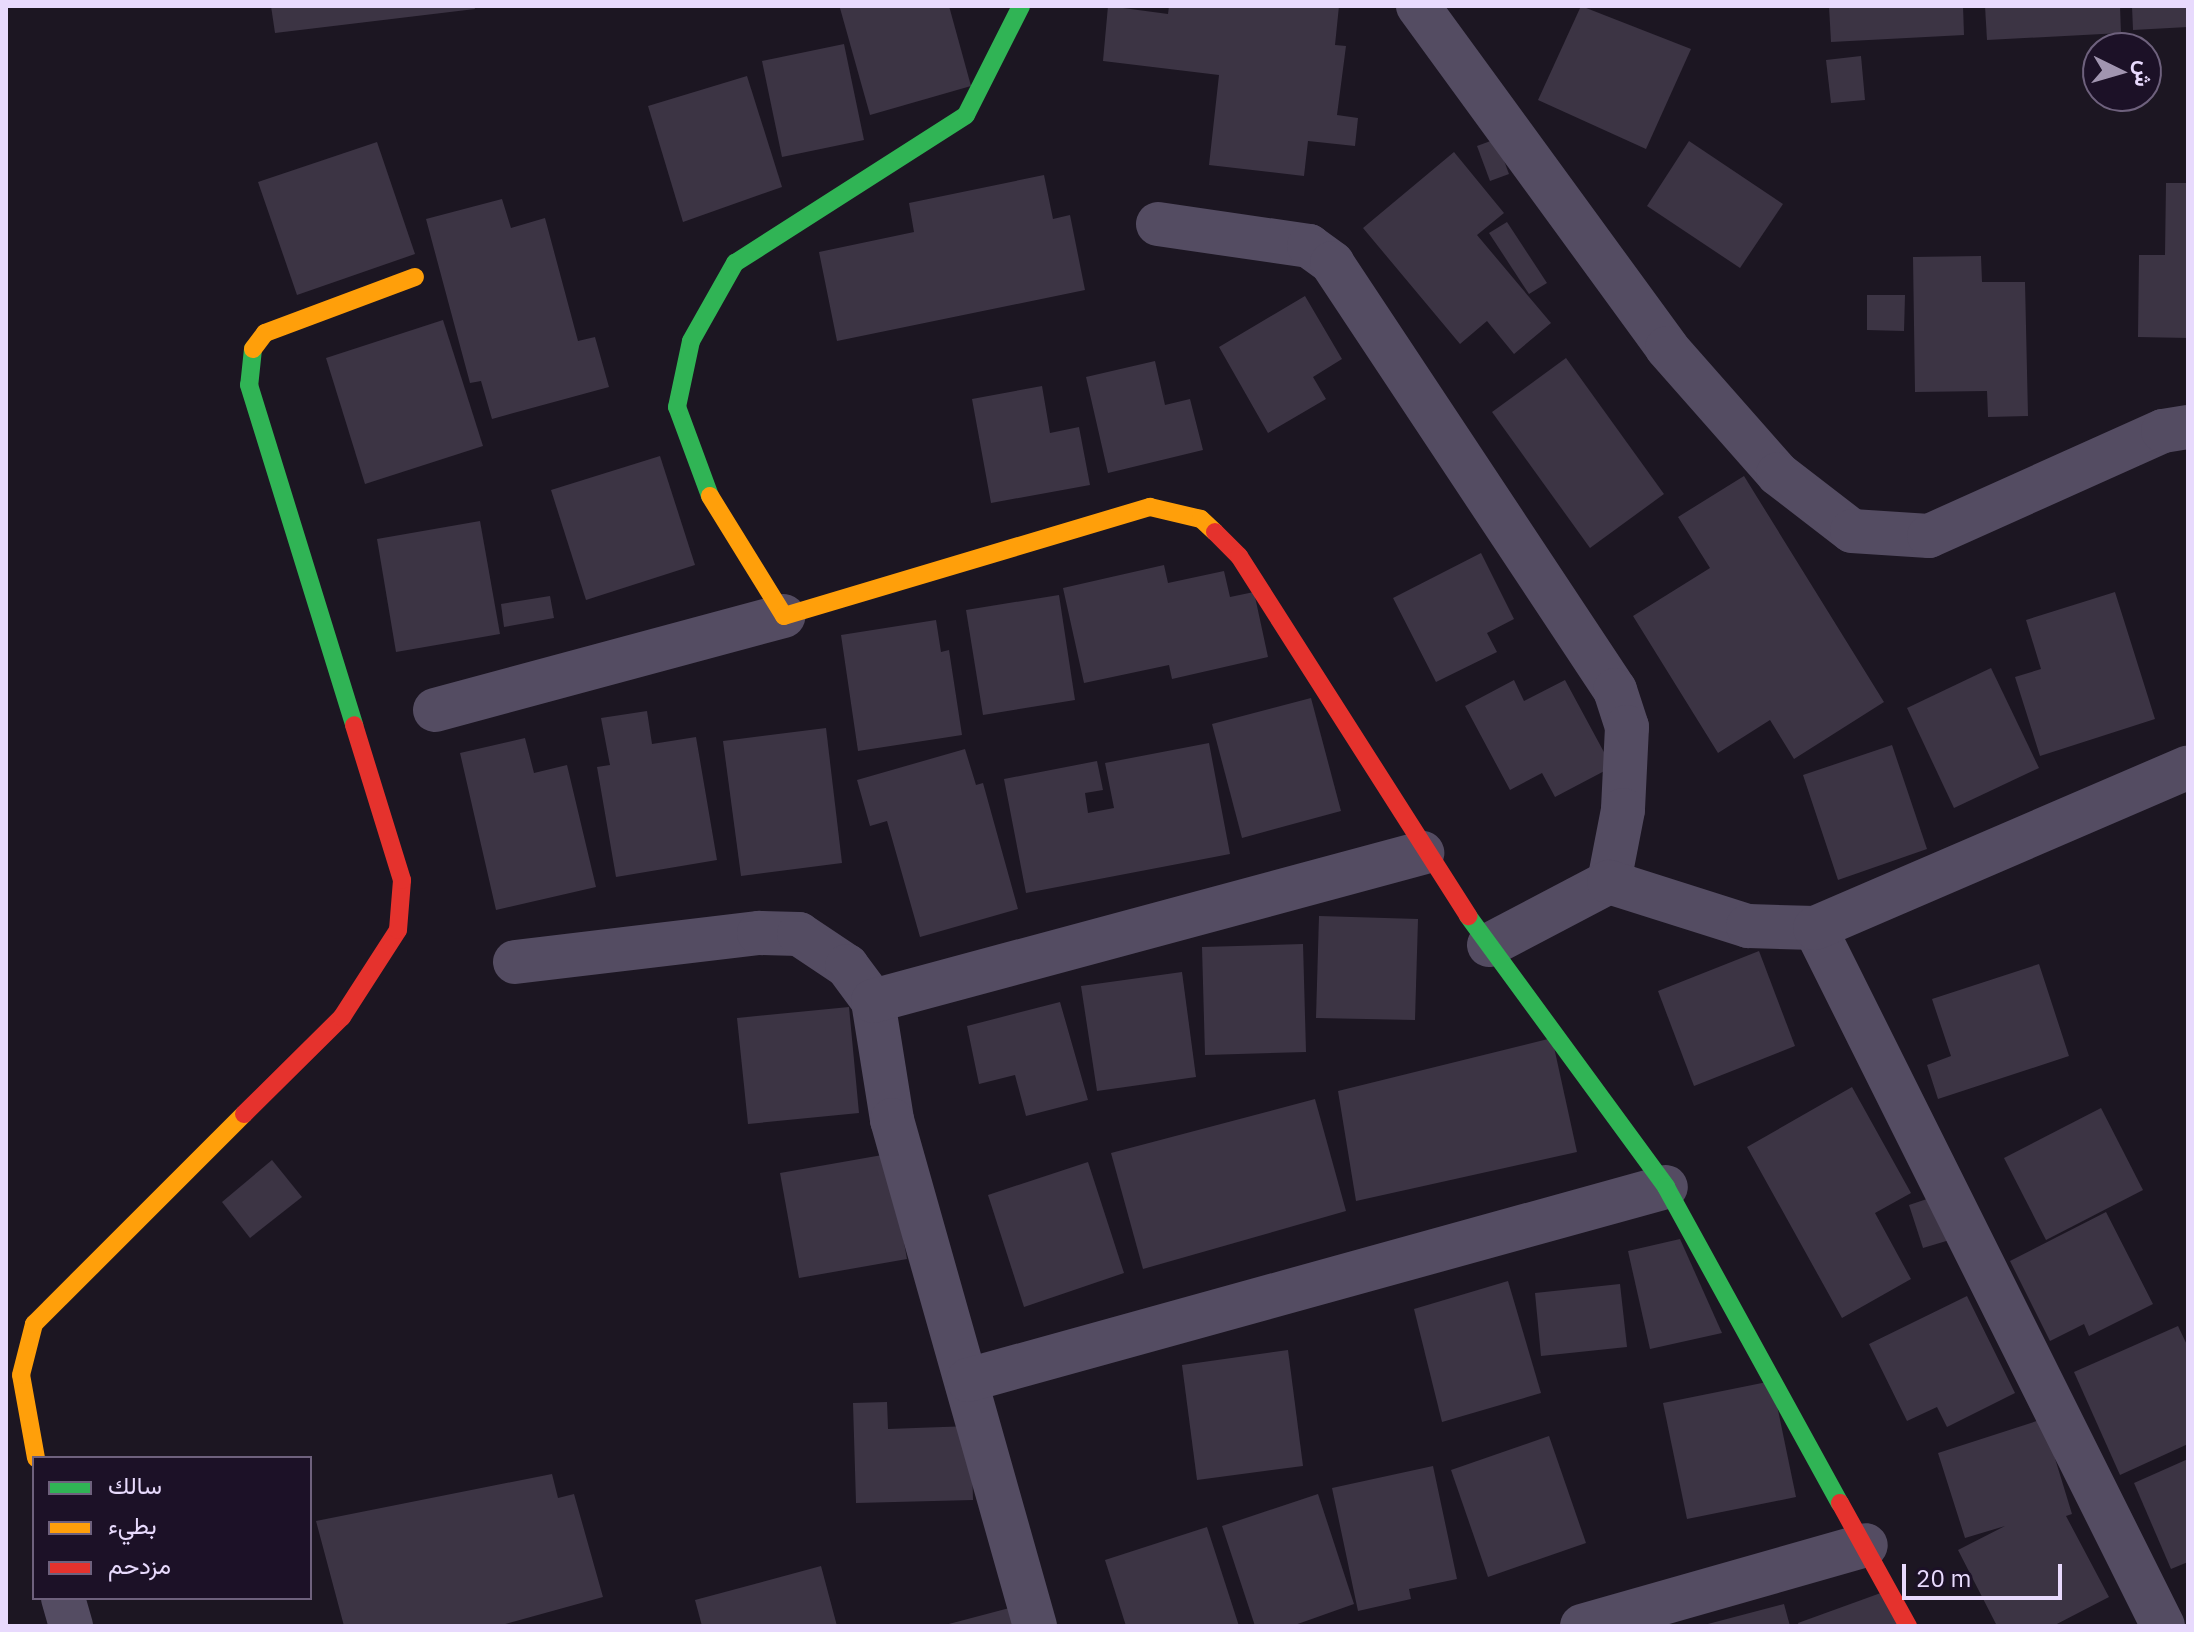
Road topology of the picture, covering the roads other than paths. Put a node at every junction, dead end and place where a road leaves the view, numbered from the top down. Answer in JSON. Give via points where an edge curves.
{"nodes":[{"id":1,"x":1021,"y":6,"type":"edge"},
{"id":2,"x":1418,"y":6,"type":"edge"},
{"id":3,"x":1158,"y":224,"type":"dead end"},
{"id":4,"x":415,"y":277,"type":"dead end"},
{"id":5,"x":2188,"y":427,"type":"edge"},
{"id":6,"x":784,"y":616,"type":"junction"},
{"id":7,"x":435,"y":710,"type":"dead end"},
{"id":8,"x":2188,"y":767,"type":"edge"},
{"id":9,"x":1422,"y":853,"type":"junction"},
{"id":10,"x":1609,"y":882,"type":"junction"},
{"id":11,"x":1815,"y":928,"type":"junction"},
{"id":12,"x":1489,"y":945,"type":"junction"},
{"id":13,"x":515,"y":962,"type":"dead end"},
{"id":14,"x":873,"y":1001,"type":"junction"},
{"id":15,"x":1666,"y":1187,"type":"junction"},
{"id":16,"x":968,"y":1380,"type":"junction"},
{"id":17,"x":36,"y":1456,"type":"edge"},
{"id":18,"x":1866,"y":1545,"type":"junction"},
{"id":19,"x":64,"y":1600,"type":"edge"},
{"id":20,"x":71,"y":1626,"type":"edge"},
{"id":21,"x":1035,"y":1626,"type":"edge"},
{"id":22,"x":1582,"y":1626,"type":"edge"},
{"id":23,"x":1908,"y":1626,"type":"edge"},
{"id":24,"x":2163,"y":1626,"type":"edge"}],
"edges":[{"from":1,"to":6,"type":"street","via":[[966,115],[735,263],[691,341],[677,407],[696,464],[739,553]]},
{"from":2,"to":5,"type":"street","via":[[1667,348],[1778,474],[1852,531],[1929,536],[2163,431]]},
{"from":3,"to":10,"type":"street","via":[[1309,246],[1332,263],[1615,690],[1627,727],[1623,810]]},
{"from":4,"to":17,"type":"street","via":[[265,333],[251,352],[249,385],[402,880],[398,930],[342,1017],[34,1324],[21,1375]]},
{"from":6,"to":7,"type":"street"},
{"from":6,"to":9,"type":"street","via":[[1150,507],[1201,519],[1239,556]]},
{"from":8,"to":11,"type":"street"},
{"from":9,"to":12,"type":"street"},
{"from":9,"to":14,"type":"street"},
{"from":10,"to":11,"type":"street","via":[[1748,926]]},
{"from":10,"to":12,"type":"street"},
{"from":11,"to":24,"type":"street"},
{"from":12,"to":15,"type":"street"},
{"from":13,"to":14,"type":"street","via":[[799,934],[847,966]]},
{"from":14,"to":16,"type":"street","via":[[892,1120]]},
{"from":15,"to":16,"type":"street"},
{"from":15,"to":18,"type":"street"},
{"from":16,"to":21,"type":"street"},
{"from":18,"to":22,"type":"street"},
{"from":18,"to":23,"type":"street"},
{"from":19,"to":20,"type":"street"}]}
